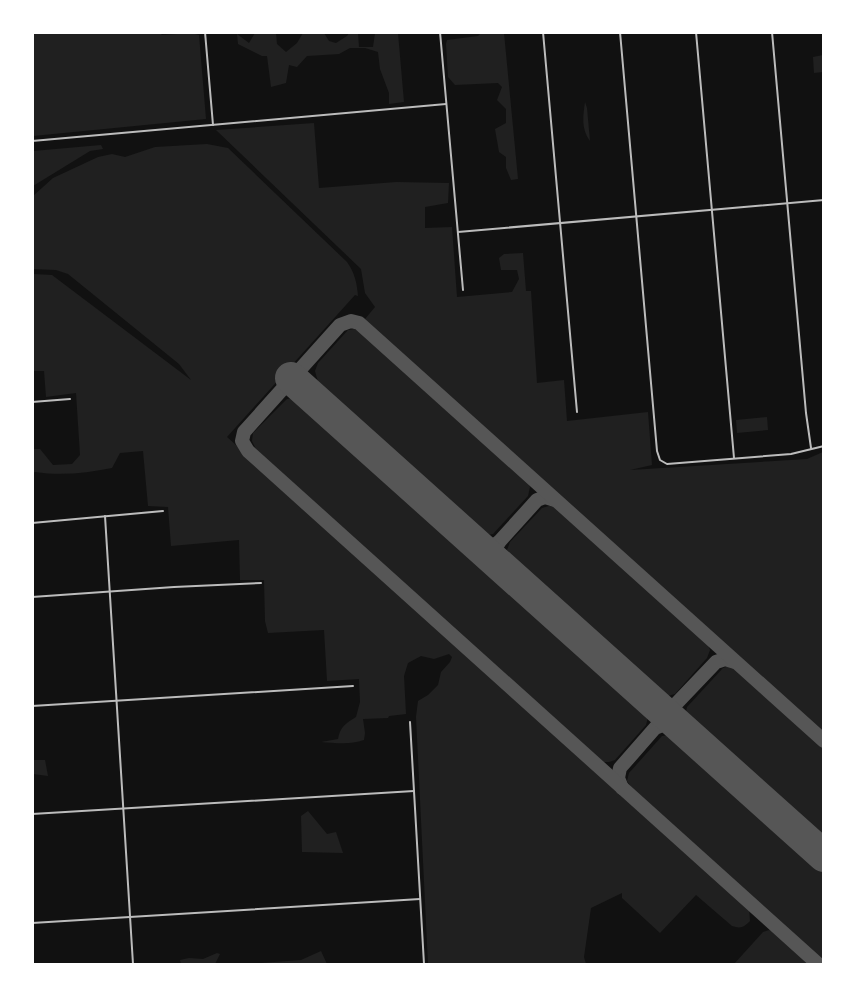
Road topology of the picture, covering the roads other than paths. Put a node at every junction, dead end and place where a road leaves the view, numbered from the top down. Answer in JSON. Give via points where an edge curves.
{"nodes":[{"id":1,"x":205,"y":32,"type":"edge"},
{"id":2,"x":440,"y":32,"type":"edge"},
{"id":3,"x":543,"y":32,"type":"edge"},
{"id":4,"x":620,"y":32,"type":"edge"},
{"id":5,"x":696,"y":32,"type":"edge"},
{"id":6,"x":772,"y":32,"type":"edge"},
{"id":7,"x":446,"y":104,"type":"junction"},
{"id":8,"x":213,"y":126,"type":"junction"},
{"id":9,"x":32,"y":142,"type":"edge"},
{"id":10,"x":824,"y":200,"type":"edge"},
{"id":11,"x":788,"y":203,"type":"junction"},
{"id":12,"x":712,"y":210,"type":"junction"},
{"id":13,"x":637,"y":217,"type":"junction"},
{"id":14,"x":560,"y":224,"type":"junction"},
{"id":15,"x":458,"y":232,"type":"junction"},
{"id":16,"x":463,"y":290,"type":"dead end"},
{"id":17,"x":70,"y":399,"type":"dead end"},
{"id":18,"x":32,"y":402,"type":"edge"},
{"id":19,"x":577,"y":412,"type":"dead end"},
{"id":20,"x":824,"y":446,"type":"edge"},
{"id":21,"x":812,"y":449,"type":"junction"},
{"id":22,"x":734,"y":459,"type":"junction"},
{"id":23,"x":163,"y":511,"type":"dead end"},
{"id":24,"x":105,"y":516,"type":"junction"},
{"id":25,"x":32,"y":523,"type":"edge"},
{"id":26,"x":261,"y":583,"type":"dead end"},
{"id":27,"x":111,"y":592,"type":"junction"},
{"id":28,"x":32,"y":597,"type":"edge"},
{"id":29,"x":353,"y":686,"type":"dead end"},
{"id":30,"x":117,"y":701,"type":"junction"},
{"id":31,"x":32,"y":706,"type":"edge"},
{"id":32,"x":410,"y":722,"type":"dead end"},
{"id":33,"x":414,"y":791,"type":"junction"},
{"id":34,"x":124,"y":808,"type":"junction"},
{"id":35,"x":32,"y":814,"type":"edge"},
{"id":36,"x":420,"y":899,"type":"junction"},
{"id":37,"x":130,"y":917,"type":"junction"},
{"id":38,"x":32,"y":922,"type":"edge"},
{"id":39,"x":133,"y":964,"type":"edge"},
{"id":40,"x":424,"y":964,"type":"edge"}],
"edges":[{"from":1,"to":8,"type":"street"},
{"from":2,"to":7,"type":"street"},
{"from":3,"to":14,"type":"street"},
{"from":4,"to":13,"type":"street"},
{"from":5,"to":12,"type":"street"},
{"from":6,"to":11,"type":"street"},
{"from":7,"to":8,"type":"street"},
{"from":7,"to":15,"type":"street"},
{"from":8,"to":9,"type":"street"},
{"from":10,"to":11,"type":"street"},
{"from":11,"to":12,"type":"street"},
{"from":11,"to":21,"type":"street"},
{"from":12,"to":13,"type":"street"},
{"from":12,"to":22,"type":"street"},
{"from":13,"to":14,"type":"street"},
{"from":13,"to":22,"type":"street","via":[[660,460],[667,464]]},
{"from":14,"to":15,"type":"street"},
{"from":14,"to":19,"type":"street"},
{"from":15,"to":16,"type":"street"},
{"from":17,"to":18,"type":"street"},
{"from":20,"to":21,"type":"street"},
{"from":21,"to":22,"type":"street"},
{"from":23,"to":24,"type":"street"},
{"from":24,"to":25,"type":"street"},
{"from":24,"to":27,"type":"street"},
{"from":26,"to":27,"type":"street"},
{"from":27,"to":28,"type":"street"},
{"from":27,"to":30,"type":"street"},
{"from":29,"to":30,"type":"street"},
{"from":30,"to":31,"type":"street"},
{"from":30,"to":34,"type":"street"},
{"from":32,"to":33,"type":"street"},
{"from":33,"to":34,"type":"street"},
{"from":33,"to":36,"type":"street"},
{"from":34,"to":35,"type":"street"},
{"from":34,"to":37,"type":"street"},
{"from":36,"to":37,"type":"street"},
{"from":36,"to":40,"type":"street"},
{"from":37,"to":38,"type":"street"},
{"from":37,"to":39,"type":"street"}]}
